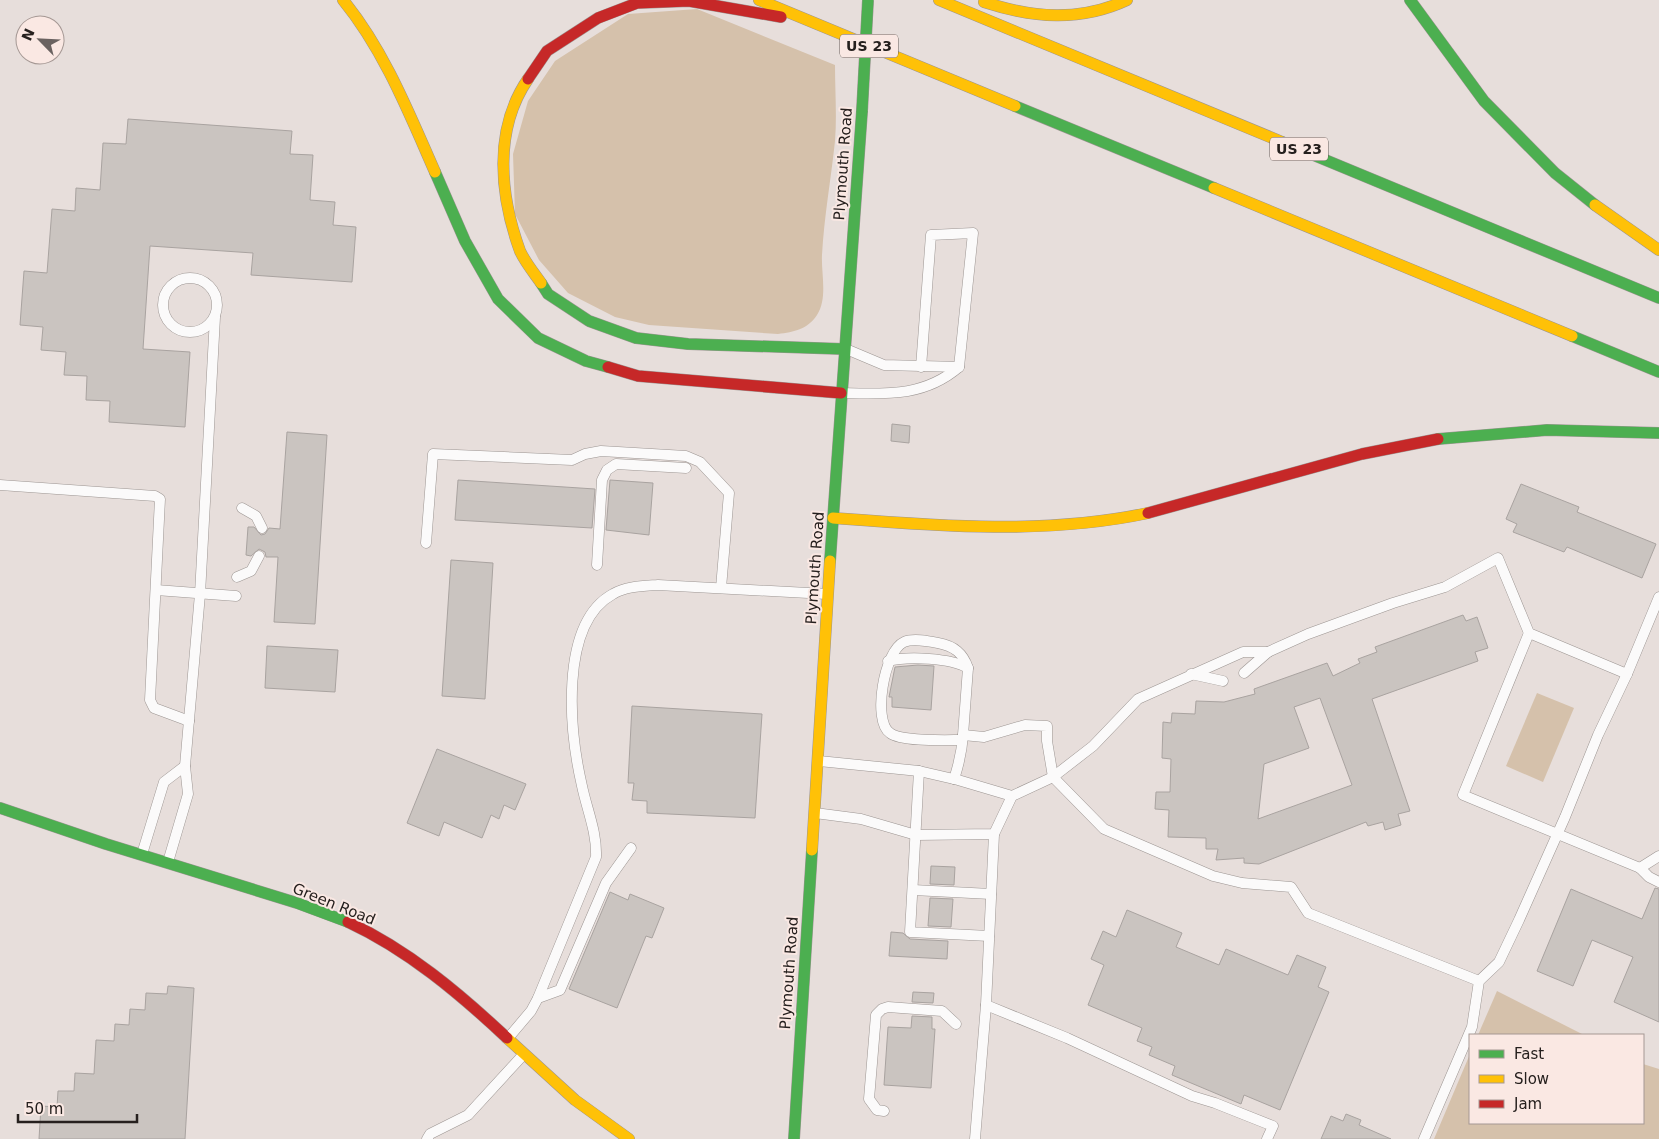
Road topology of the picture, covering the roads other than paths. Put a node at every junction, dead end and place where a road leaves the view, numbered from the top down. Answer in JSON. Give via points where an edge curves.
{"nodes":[{"id":1,"x":343,"y":0,"type":"edge"},
{"id":2,"x":759,"y":0,"type":"edge"},
{"id":3,"x":868,"y":0,"type":"edge"},
{"id":4,"x":939,"y":0,"type":"edge"},
{"id":5,"x":979,"y":0,"type":"edge"},
{"id":6,"x":1127,"y":0,"type":"edge"},
{"id":7,"x":1410,"y":0,"type":"edge"},
{"id":8,"x":807,"y":20,"type":"junction"},
{"id":9,"x":1659,"y":250,"type":"edge"},
{"id":10,"x":1659,"y":298,"type":"edge"},
{"id":11,"x":215,"y":317,"type":"junction"},
{"id":12,"x":844,"y":349,"type":"junction"},
{"id":13,"x":921,"y":367,"type":"junction"},
{"id":14,"x":959,"y":368,"type":"junction"},
{"id":15,"x":1659,"y":372,"type":"edge"},
{"id":16,"x":842,"y":393,"type":"junction"},
{"id":17,"x":1659,"y":433,"type":"edge"},
{"id":18,"x":686,"y":468,"type":"dead end"},
{"id":19,"x":0,"y":485,"type":"edge"},
{"id":20,"x":242,"y":508,"type":"dead end"},
{"id":21,"x":833,"y":518,"type":"junction"},
{"id":22,"x":262,"y":528,"type":"dead end"},
{"id":23,"x":426,"y":543,"type":"dead end"},
{"id":24,"x":258,"y":556,"type":"dead end"},
{"id":25,"x":597,"y":565,"type":"dead end"},
{"id":26,"x":237,"y":578,"type":"dead end"},
{"id":27,"x":721,"y":588,"type":"junction"},
{"id":28,"x":156,"y":590,"type":"junction"},
{"id":29,"x":200,"y":594,"type":"junction"},
{"id":30,"x":828,"y":594,"type":"junction"},
{"id":31,"x":236,"y":596,"type":"dead end"},
{"id":32,"x":1659,"y":596,"type":"edge"},
{"id":33,"x":1529,"y":633,"type":"junction"},
{"id":34,"x":1268,"y":652,"type":"junction"},
{"id":35,"x":888,"y":661,"type":"junction"},
{"id":36,"x":968,"y":668,"type":"junction"},
{"id":37,"x":1244,"y":673,"type":"dead end"},
{"id":38,"x":1191,"y":674,"type":"junction"},
{"id":39,"x":1627,"y":674,"type":"junction"},
{"id":40,"x":1223,"y":681,"type":"dead end"},
{"id":41,"x":189,"y":721,"type":"junction"},
{"id":42,"x":963,"y":738,"type":"junction"},
{"id":43,"x":818,"y":761,"type":"junction"},
{"id":44,"x":185,"y":766,"type":"junction"},
{"id":45,"x":919,"y":771,"type":"junction"},
{"id":46,"x":1053,"y":776,"type":"junction"},
{"id":47,"x":954,"y":779,"type":"junction"},
{"id":48,"x":1012,"y":796,"type":"junction"},
{"id":49,"x":0,"y":808,"type":"edge"},
{"id":50,"x":814,"y":813,"type":"junction"},
{"id":51,"x":994,"y":834,"type":"junction"},
{"id":52,"x":1558,"y":834,"type":"junction"},
{"id":53,"x":916,"y":835,"type":"junction"},
{"id":54,"x":631,"y":848,"type":"dead end"},
{"id":55,"x":142,"y":856,"type":"junction"},
{"id":56,"x":1659,"y":856,"type":"edge"},
{"id":57,"x":168,"y":863,"type":"junction"},
{"id":58,"x":1640,"y":868,"type":"junction"},
{"id":59,"x":1659,"y":882,"type":"edge"},
{"id":60,"x":913,"y":890,"type":"junction"},
{"id":61,"x":991,"y":894,"type":"junction"},
{"id":62,"x":989,"y":936,"type":"junction"},
{"id":63,"x":1479,"y":981,"type":"junction"},
{"id":64,"x":538,"y":998,"type":"junction"},
{"id":65,"x":986,"y":1006,"type":"junction"},
{"id":66,"x":956,"y":1024,"type":"dead end"},
{"id":67,"x":509,"y":1038,"type":"junction"},
{"id":68,"x":525,"y":1053,"type":"junction"},
{"id":69,"x":884,"y":1111,"type":"dead end"},
{"id":70,"x":427,"y":1139,"type":"edge"},
{"id":71,"x":629,"y":1139,"type":"edge"},
{"id":72,"x":794,"y":1139,"type":"edge"},
{"id":73,"x":975,"y":1139,"type":"edge"},
{"id":74,"x":1267,"y":1139,"type":"edge"},
{"id":75,"x":1424,"y":1139,"type":"edge"}],
"edges":[{"from":1,"to":16,"type":"main road","via":[[358,18],[402,97],[465,241],[498,299],[538,338],[586,361],[638,376]]},
{"from":2,"to":8,"type":"main road","number":"US 23"},
{"from":3,"to":12,"type":"main road","name":"Plymouth Road","bridge":true},
{"from":4,"to":10,"type":"main road","number":"US 23"},
{"from":5,"to":6,"type":"main road","via":[[1009,11],[1068,17],[1115,7]]},
{"from":7,"to":9,"type":"main road","via":[[1484,100],[1555,173]]},
{"from":8,"to":12,"type":"main road","via":[[689,1],[637,3],[598,18],[547,51],[519,92],[502,148],[505,199],[521,253],[548,294],[590,322],[636,338],[688,344]]},
{"from":8,"to":15,"type":"main road","number":"US 23"},
{"from":11,"to":11,"type":"lane","via":[[202,330],[183,331],[169,322],[163,306],[164,297],[174,283],[199,278],[207,283],[217,299]]},
{"from":11,"to":29,"type":"lane"},
{"from":12,"to":13,"type":"lane","via":[[884,365]]},
{"from":12,"to":16,"type":"main road","name":"Plymouth Road"},
{"from":13,"to":14,"type":"lane"},
{"from":13,"to":14,"type":"lane","via":[[931,235],[973,233]]},
{"from":14,"to":16,"type":"lane","via":[[943,381],[893,395]]},
{"from":16,"to":21,"type":"main road","name":"Plymouth Road"},
{"from":17,"to":21,"type":"main road","via":[[1534,429],[1449,437],[1363,454],[1200,502],[1092,523],[996,526]]},
{"from":18,"to":25,"type":"lane","via":[[616,464],[608,470],[602,485]]},
{"from":19,"to":28,"type":"lane","via":[[155,496],[160,499]]},
{"from":20,"to":22,"type":"lane","via":[[256,516]]},
{"from":21,"to":30,"type":"main road","name":"Plymouth Road"},
{"from":23,"to":27,"type":"lane","via":[[433,454],[572,460],[601,451],[686,456],[700,462],[729,493]]},
{"from":24,"to":26,"type":"lane","via":[[251,571]]},
{"from":27,"to":30,"type":"lane"},
{"from":27,"to":64,"type":"lane","via":[[637,586],[614,593],[598,606],[583,626],[573,685],[573,732],[594,832],[596,857]]},
{"from":28,"to":29,"type":"lane"},
{"from":28,"to":41,"type":"lane","via":[[150,700],[154,708]]},
{"from":29,"to":31,"type":"lane"},
{"from":29,"to":41,"type":"lane"},
{"from":30,"to":43,"type":"main road","name":"Plymouth Road"},
{"from":32,"to":39,"type":"lane"},
{"from":33,"to":34,"type":"lane","via":[[1498,558],[1445,587],[1376,609]]},
{"from":33,"to":39,"type":"lane"},
{"from":33,"to":52,"type":"lane","via":[[1463,795]]},
{"from":34,"to":37,"type":"lane"},
{"from":34,"to":38,"type":"lane","via":[[1242,652]]},
{"from":35,"to":36,"type":"lane","via":[[900,658],[958,662]]},
{"from":35,"to":36,"type":"lane","via":[[902,642],[910,640],[948,645],[959,651]]},
{"from":35,"to":42,"type":"lane","via":[[882,710],[882,721],[887,730],[908,738]]},
{"from":36,"to":42,"type":"lane"},
{"from":38,"to":40,"type":"lane"},
{"from":38,"to":46,"type":"lane","via":[[1138,699],[1093,746]]},
{"from":39,"to":52,"type":"lane"},
{"from":41,"to":44,"type":"lane"},
{"from":42,"to":46,"type":"lane","via":[[984,737],[1025,725],[1047,726]]},
{"from":42,"to":47,"type":"lane"},
{"from":43,"to":45,"type":"lane"},
{"from":43,"to":50,"type":"main road","name":"Plymouth Road"},
{"from":44,"to":55,"type":"lane","via":[[164,782]]},
{"from":44,"to":57,"type":"lane","via":[[188,794]]},
{"from":45,"to":47,"type":"lane"},
{"from":45,"to":53,"type":"lane"},
{"from":46,"to":48,"type":"lane"},
{"from":46,"to":63,"type":"lane","via":[[1104,829],[1213,876],[1242,883],[1291,887],[1308,913]]},
{"from":47,"to":48,"type":"lane"},
{"from":48,"to":51,"type":"lane"},
{"from":49,"to":55,"type":"main road","name":"Green Road"},
{"from":50,"to":53,"type":"lane","via":[[861,819]]},
{"from":50,"to":72,"type":"main road","name":"Plymouth Road"},
{"from":51,"to":53,"type":"lane"},
{"from":51,"to":61,"type":"lane"},
{"from":52,"to":58,"type":"lane"},
{"from":52,"to":63,"type":"lane","via":[[1499,962]]},
{"from":53,"to":60,"type":"lane"},
{"from":54,"to":64,"type":"lane","via":[[606,883],[560,990]]},
{"from":55,"to":57,"type":"main road","name":"Green Road"},
{"from":56,"to":58,"type":"lane"},
{"from":57,"to":67,"type":"main road","name":"Green Road","via":[[334,916],[378,938],[452,988]]},
{"from":58,"to":59,"type":"lane"},
{"from":60,"to":61,"type":"lane"},
{"from":60,"to":62,"type":"lane","via":[[910,932]]},
{"from":61,"to":62,"type":"lane"},
{"from":62,"to":65,"type":"lane"},
{"from":63,"to":75,"type":"lane","via":[[1472,1027]]},
{"from":64,"to":67,"type":"lane"},
{"from":65,"to":73,"type":"lane"},
{"from":65,"to":74,"type":"lane","via":[[1075,1041],[1192,1096],[1273,1126]]},
{"from":66,"to":69,"type":"lane","via":[[942,1011],[888,1007],[876,1015],[869,1098],[877,1110]]},
{"from":67,"to":68,"type":"main road","name":"Green Road"},
{"from":68,"to":70,"type":"lane","via":[[468,1115],[430,1134]]},
{"from":68,"to":71,"type":"main road","name":"Green Road","via":[[569,1094]]}]}
